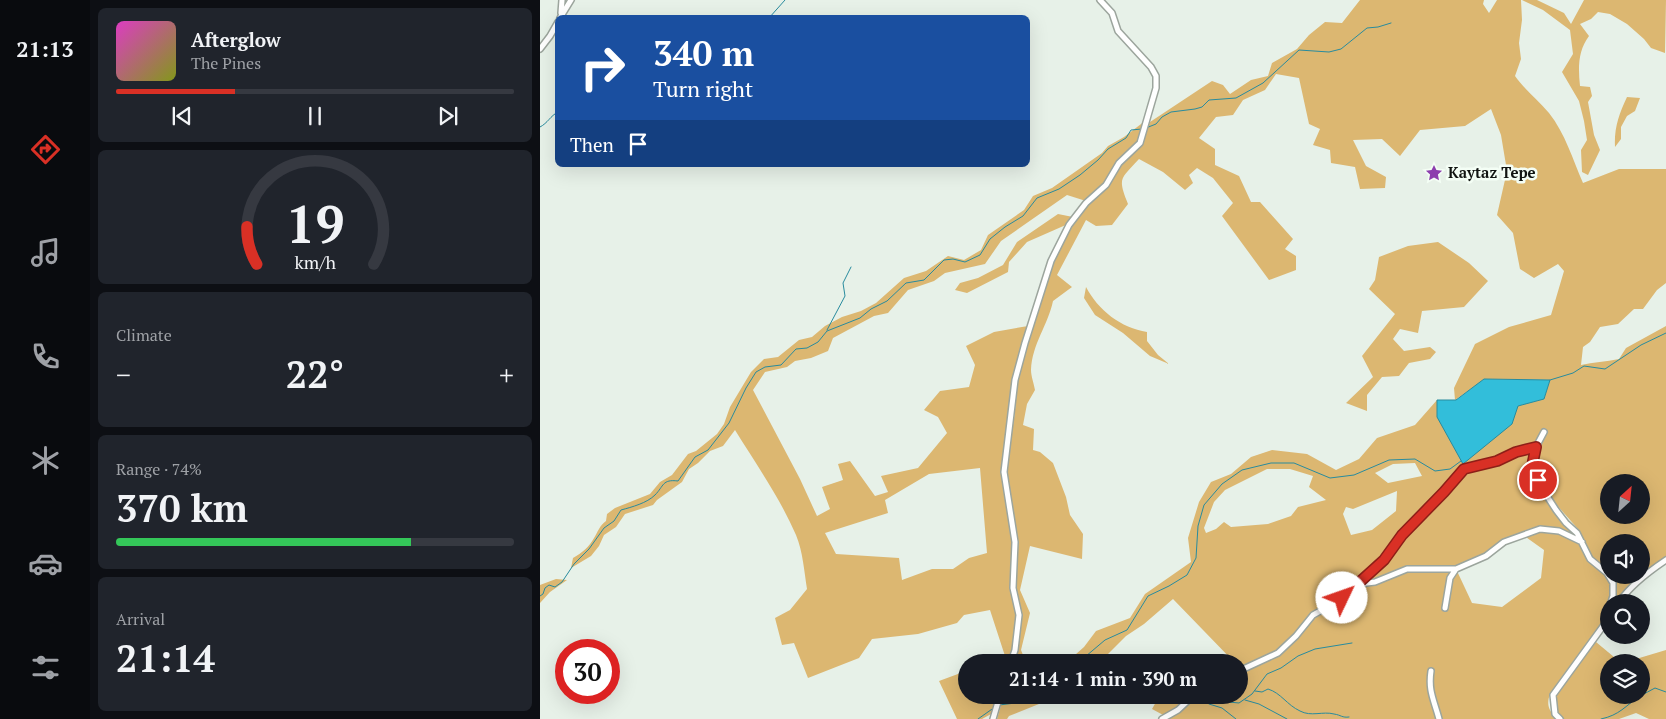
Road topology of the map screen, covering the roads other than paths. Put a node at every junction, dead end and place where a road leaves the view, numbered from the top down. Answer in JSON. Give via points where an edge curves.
{"nodes":[{"id":1,"x":562,"y":0,"type":"edge"},
{"id":2,"x":571,"y":0,"type":"edge"},
{"id":3,"x":1100,"y":0,"type":"edge"},
{"id":4,"x":560,"y":15,"type":"edge"},
{"id":5,"x":561,"y":15,"type":"edge"},
{"id":6,"x":555,"y":27,"type":"edge"},
{"id":7,"x":540,"y":49,"type":"edge"},
{"id":8,"x":1544,"y":432,"type":"dead end"},
{"id":9,"x":1536,"y":447,"type":"junction"},
{"id":10,"x":1582,"y":542,"type":"junction"},
{"id":11,"x":1666,"y":560,"type":"edge"},
{"id":12,"x":1456,"y":569,"type":"junction"},
{"id":13,"x":1359,"y":584,"type":"junction"},
{"id":14,"x":1612,"y":594,"type":"edge"},
{"id":15,"x":1625,"y":594,"type":"edge"},
{"id":16,"x":1445,"y":608,"type":"dead end"},
{"id":17,"x":1600,"y":630,"type":"edge"},
{"id":18,"x":1014,"y":654,"type":"edge"},
{"id":19,"x":1248,"y":667,"type":"edge"},
{"id":20,"x":1431,"y":671,"type":"dead end"},
{"id":21,"x":997,"y":704,"type":"edge"},
{"id":22,"x":1184,"y":704,"type":"edge"},
{"id":23,"x":993,"y":719,"type":"edge"},
{"id":24,"x":1162,"y":719,"type":"edge"},
{"id":25,"x":1439,"y":719,"type":"edge"},
{"id":26,"x":1560,"y":719,"type":"edge"}],
"edges":[{"from":1,"to":4,"type":"street"},
{"from":2,"to":5,"type":"street"},
{"from":3,"to":18,"type":"street","via":[[1112,13],[1118,30],[1151,66],[1156,76],[1156,88],[1140,143],[1120,163],[1106,184],[1086,202],[1069,225],[1051,262],[1015,380],[1004,472],[1015,542],[1013,588],[1019,614]]},
{"from":6,"to":7,"type":"street"},
{"from":8,"to":9,"type":"street"},
{"from":9,"to":10,"type":"street","via":[[1532,466],[1556,510]]},
{"from":9,"to":13,"type":"street","via":[[1464,469]]},
{"from":10,"to":12,"type":"street","via":[[1559,532],[1540,529],[1504,542],[1486,556]]},
{"from":10,"to":14,"type":"street","via":[[1590,559],[1607,573],[1613,583]]},
{"from":11,"to":15,"type":"street"},
{"from":12,"to":13,"type":"street","via":[[1407,569],[1375,582]]},
{"from":12,"to":16,"type":"street","via":[[1450,578]]},
{"from":13,"to":19,"type":"street","via":[[1313,615],[1278,653]]},
{"from":17,"to":26,"type":"street","via":[[1553,695],[1555,714]]},
{"from":20,"to":25,"type":"street","via":[[1430,694]]},
{"from":21,"to":23,"type":"street"},
{"from":22,"to":24,"type":"street"}]}
